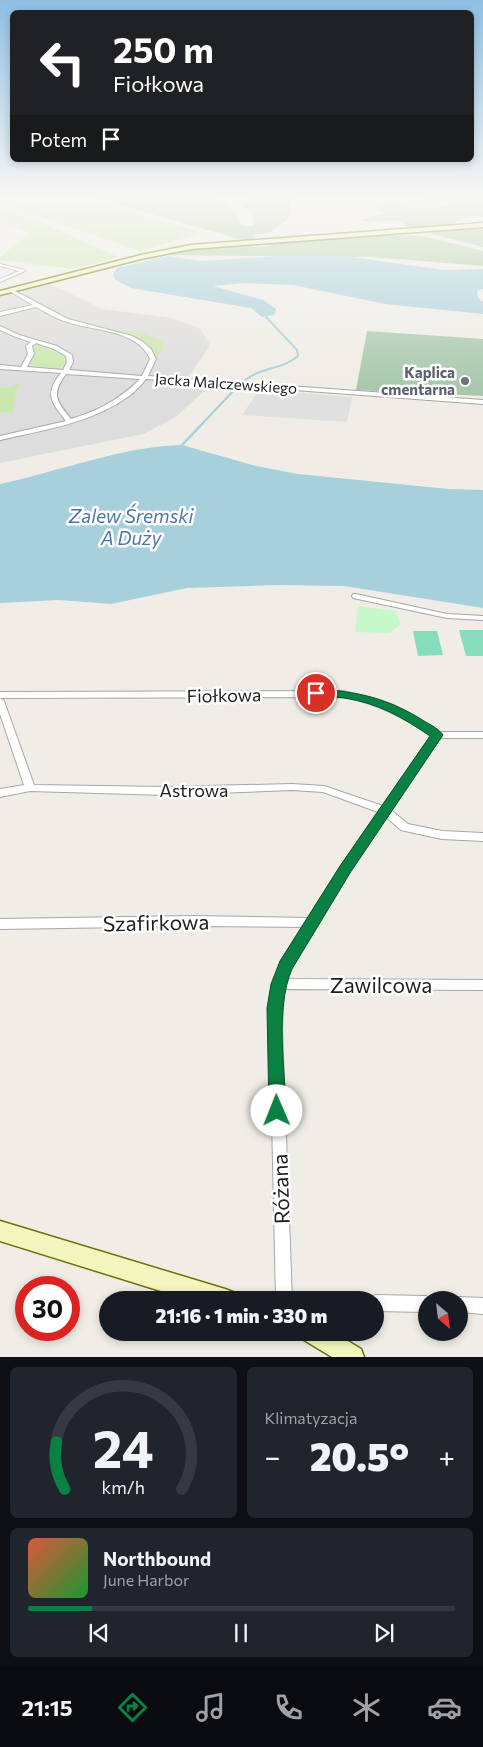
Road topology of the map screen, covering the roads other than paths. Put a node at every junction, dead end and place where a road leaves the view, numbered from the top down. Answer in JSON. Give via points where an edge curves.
{"nodes":[{"id":1,"x":128,"y":260,"type":"edge"},
{"id":2,"x":0,"y":265,"type":"edge"},
{"id":3,"x":0,"y":281,"type":"edge"},
{"id":4,"x":12,"y":290,"type":"junction"},
{"id":5,"x":0,"y":293,"type":"edge"},
{"id":6,"x":38,"y":305,"type":"junction"},
{"id":7,"x":0,"y":314,"type":"edge"},
{"id":8,"x":0,"y":328,"type":"edge"},
{"id":9,"x":33,"y":343,"type":"junction"},
{"id":10,"x":0,"y":367,"type":"edge"},
{"id":11,"x":23,"y":369,"type":"junction"},
{"id":12,"x":64,"y":372,"type":"junction"},
{"id":13,"x":143,"y":378,"type":"junction"},
{"id":14,"x":483,"y":402,"type":"edge"},
{"id":15,"x":69,"y":420,"type":"junction"},
{"id":16,"x":0,"y":438,"type":"edge"},
{"id":17,"x":356,"y":596,"type":"dead end"},
{"id":18,"x":483,"y":618,"type":"edge"},
{"id":19,"x":0,"y":695,"type":"edge"},
{"id":20,"x":0,"y":701,"type":"edge"},
{"id":21,"x":437,"y":735,"type":"junction"},
{"id":22,"x":483,"y":735,"type":"edge"},
{"id":23,"x":30,"y":788,"type":"junction"},
{"id":24,"x":0,"y":793,"type":"edge"},
{"id":25,"x":385,"y":811,"type":"junction"},
{"id":26,"x":483,"y":837,"type":"edge"},
{"id":27,"x":312,"y":923,"type":"junction"},
{"id":28,"x":0,"y":924,"type":"edge"},
{"id":29,"x":278,"y":984,"type":"junction"},
{"id":30,"x":483,"y":985,"type":"edge"},
{"id":31,"x":0,"y":1231,"type":"edge"},
{"id":32,"x":196,"y":1291,"type":"edge"},
{"id":33,"x":284,"y":1291,"type":"edge"},
{"id":34,"x":384,"y":1303,"type":"edge"},
{"id":35,"x":418,"y":1304,"type":"edge"},
{"id":36,"x":468,"y":1305,"type":"edge"},
{"id":37,"x":483,"y":1306,"type":"edge"},
{"id":38,"x":327,"y":1341,"type":"edge"},
{"id":39,"x":353,"y":1357,"type":"edge"}],
"edges":[{"from":1,"to":4,"type":"street"},
{"from":2,"to":3,"type":"street","via":[[22,271]]},
{"from":4,"to":5,"type":"street"},
{"from":4,"to":6,"type":"street"},
{"from":6,"to":7,"type":"street"},
{"from":6,"to":13,"type":"street","via":[[66,320],[142,343],[150,350],[153,359]]},
{"from":8,"to":9,"type":"street"},
{"from":9,"to":11,"type":"street","via":[[29,346],[31,354]]},
{"from":9,"to":12,"type":"street","via":[[67,354],[70,361]]},
{"from":10,"to":11,"type":"street","name":"Jacka Malczewskiego"},
{"from":11,"to":12,"type":"street","name":"Jacka Malczewskiego"},
{"from":12,"to":13,"type":"street","name":"Jacka Malczewskiego"},
{"from":12,"to":15,"type":"street","via":[[52,398]]},
{"from":13,"to":14,"type":"street","name":"Jacka Malczewskiego","via":[[452,397]]},
{"from":13,"to":15,"type":"street","via":[[120,402]]},
{"from":15,"to":16,"type":"street"},
{"from":17,"to":18,"type":"street","via":[[446,616]]},
{"from":19,"to":21,"type":"street","name":"Fiołkowa","via":[[342,694],[366,698],[400,710]]},
{"from":20,"to":23,"type":"street"},
{"from":21,"to":22,"type":"street"},
{"from":21,"to":25,"type":"street","name":"Różana"},
{"from":23,"to":24,"type":"street","name":"Astrowa"},
{"from":23,"to":25,"type":"street","name":"Astrowa","via":[[166,791],[324,789]]},
{"from":25,"to":26,"type":"street","name":"Astrowa","via":[[405,827],[423,832]]},
{"from":25,"to":27,"type":"street","name":"Różana"},
{"from":27,"to":28,"type":"street","name":"Szafirkowa"},
{"from":27,"to":29,"type":"street","name":"Różana"},
{"from":29,"to":30,"type":"street","name":"Zawilcowa"},
{"from":29,"to":33,"type":"street","name":"Różana","via":[[276,1028]]},
{"from":31,"to":32,"type":"street"},
{"from":34,"to":35,"type":"street"},
{"from":36,"to":37,"type":"street"},
{"from":38,"to":39,"type":"street"}]}
